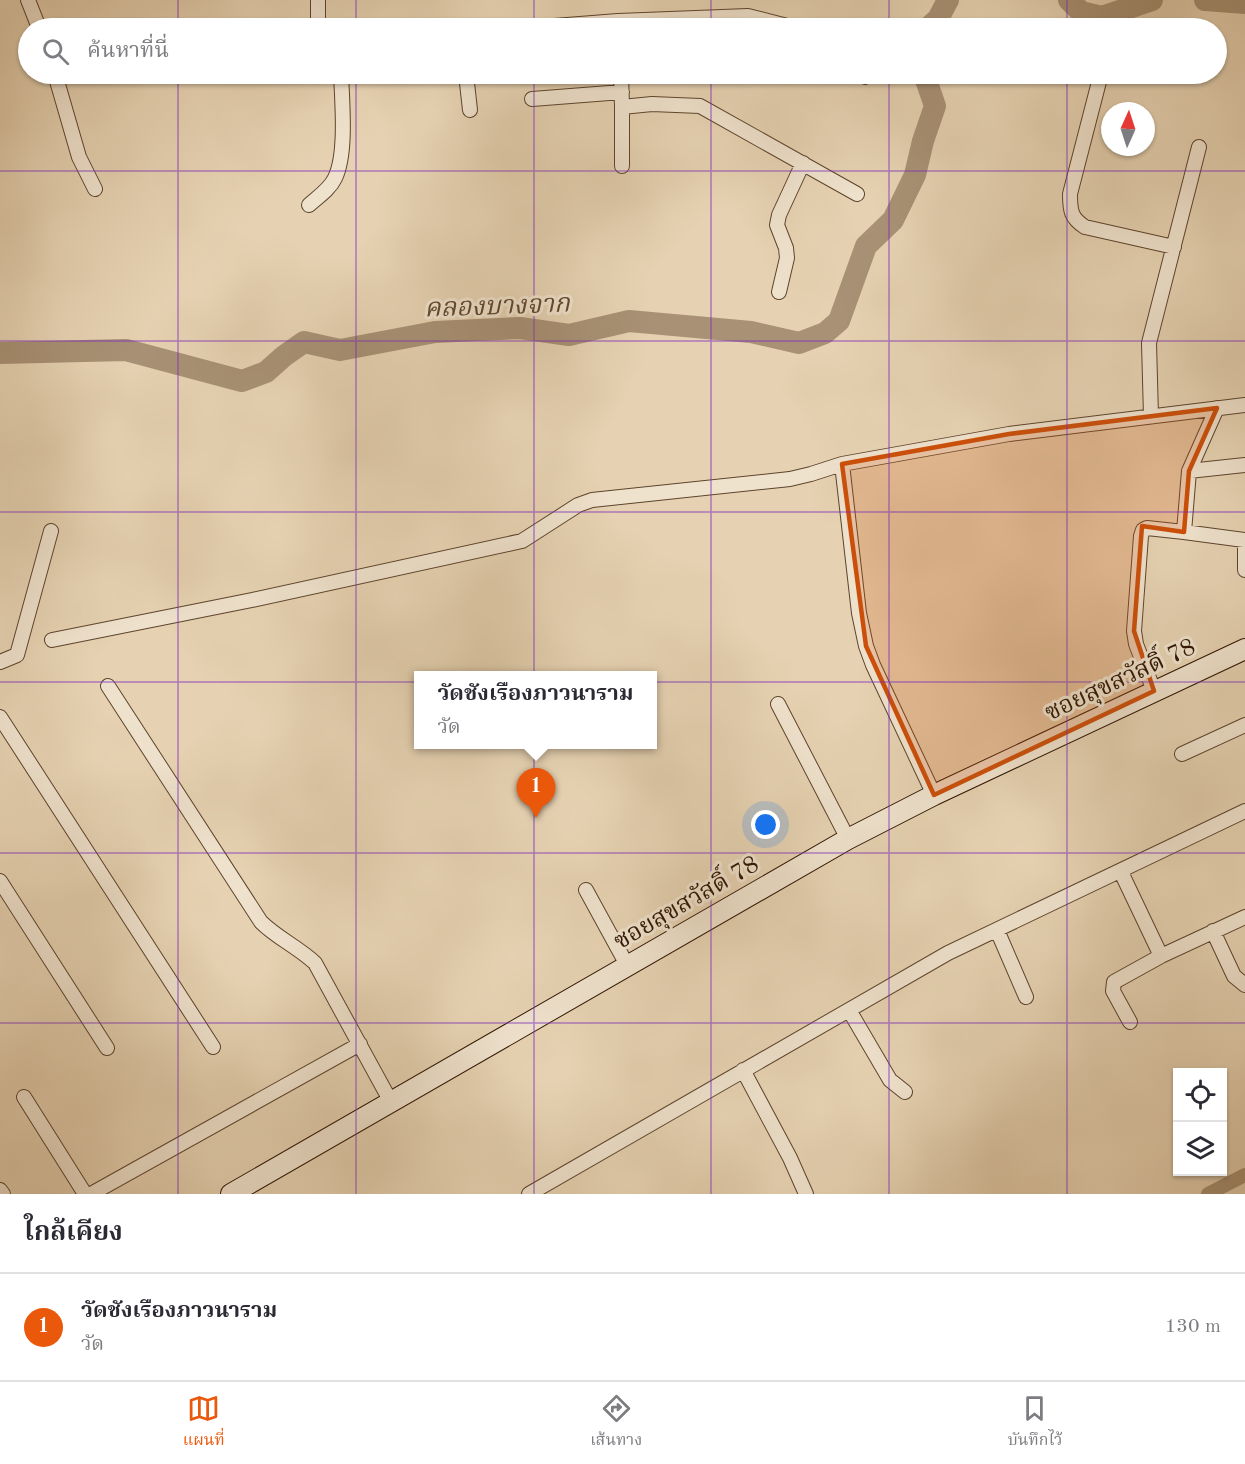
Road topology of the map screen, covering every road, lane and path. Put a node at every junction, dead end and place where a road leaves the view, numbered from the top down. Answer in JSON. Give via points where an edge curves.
{"nodes":[{"id":1,"x":28,"y":0,"type":"edge"},
{"id":2,"x":318,"y":0,"type":"edge"},
{"id":3,"x":35,"y":18,"type":"edge"},
{"id":4,"x":318,"y":18,"type":"edge"},
{"id":5,"x":719,"y":18,"type":"edge"},
{"id":6,"x":756,"y":18,"type":"edge"},
{"id":7,"x":58,"y":84,"type":"edge"},
{"id":8,"x":341,"y":84,"type":"edge"},
{"id":9,"x":467,"y":84,"type":"edge"},
{"id":10,"x":621,"y":84,"type":"edge"},
{"id":11,"x":1098,"y":84,"type":"edge"},
{"id":12,"x":621,"y":92,"type":"junction"},
{"id":13,"x":532,"y":99,"type":"dead end"},
{"id":14,"x":622,"y":107,"type":"junction"},
{"id":15,"x":470,"y":110,"type":"dead end"},
{"id":16,"x":1199,"y":147,"type":"dead end"},
{"id":17,"x":803,"y":163,"type":"junction"},
{"id":18,"x":622,"y":166,"type":"dead end"},
{"id":19,"x":95,"y":189,"type":"dead end"},
{"id":20,"x":857,"y":194,"type":"dead end"},
{"id":21,"x":309,"y":205,"type":"dead end"},
{"id":22,"x":1174,"y":247,"type":"junction"},
{"id":23,"x":779,"y":292,"type":"dead end"},
{"id":24,"x":1245,"y":405,"type":"edge"},
{"id":25,"x":1217,"y":408,"type":"junction"},
{"id":26,"x":1150,"y":416,"type":"junction"},
{"id":27,"x":842,"y":464,"type":"junction"},
{"id":28,"x":1245,"y":465,"type":"edge"},
{"id":29,"x":1189,"y":471,"type":"junction"},
{"id":30,"x":51,"y":531,"type":"dead end"},
{"id":31,"x":1184,"y":532,"type":"junction"},
{"id":32,"x":1244,"y":540,"type":"edge"},
{"id":33,"x":1245,"y":570,"type":"edge"},
{"id":34,"x":52,"y":640,"type":"dead end"},
{"id":35,"x":1245,"y":649,"type":"edge"},
{"id":36,"x":0,"y":662,"type":"edge"},
{"id":37,"x":108,"y":686,"type":"dead end"},
{"id":38,"x":1154,"y":691,"type":"junction"},
{"id":39,"x":778,"y":704,"type":"dead end"},
{"id":40,"x":0,"y":717,"type":"edge"},
{"id":41,"x":1245,"y":725,"type":"edge"},
{"id":42,"x":1182,"y":754,"type":"dead end"},
{"id":43,"x":934,"y":795,"type":"junction"},
{"id":44,"x":1245,"y":811,"type":"edge"},
{"id":45,"x":848,"y":839,"type":"junction"},
{"id":46,"x":1121,"y":872,"type":"junction"},
{"id":47,"x":0,"y":880,"type":"edge"},
{"id":48,"x":586,"y":890,"type":"dead end"},
{"id":49,"x":1245,"y":917,"type":"edge"},
{"id":50,"x":997,"y":930,"type":"junction"},
{"id":51,"x":1214,"y":931,"type":"junction"},
{"id":52,"x":1161,"y":956,"type":"junction"},
{"id":53,"x":627,"y":965,"type":"junction"},
{"id":54,"x":1245,"y":985,"type":"edge"},
{"id":55,"x":1026,"y":997,"type":"dead end"},
{"id":56,"x":849,"y":1010,"type":"junction"},
{"id":57,"x":1130,"y":1022,"type":"dead end"},
{"id":58,"x":360,"y":1044,"type":"junction"},
{"id":59,"x":213,"y":1047,"type":"dead end"},
{"id":60,"x":107,"y":1048,"type":"dead end"},
{"id":61,"x":743,"y":1070,"type":"junction"},
{"id":62,"x":905,"y":1092,"type":"dead end"},
{"id":63,"x":24,"y":1096,"type":"dead end"},
{"id":64,"x":391,"y":1102,"type":"junction"},
{"id":65,"x":0,"y":1190,"type":"edge"},
{"id":66,"x":3,"y":1194,"type":"edge"},
{"id":67,"x":84,"y":1194,"type":"edge"},
{"id":68,"x":91,"y":1194,"type":"edge"},
{"id":69,"x":231,"y":1194,"type":"edge"},
{"id":70,"x":530,"y":1194,"type":"edge"},
{"id":71,"x":806,"y":1194,"type":"edge"}],
"edges":[{"from":1,"to":3,"type":"street"},
{"from":2,"to":4,"type":"street"},
{"from":5,"to":6,"type":"street"},
{"from":7,"to":19,"type":"street","via":[[79,156]]},
{"from":8,"to":21,"type":"street","via":[[339,166],[335,179]]},
{"from":9,"to":15,"type":"street"},
{"from":10,"to":12,"type":"street"},
{"from":11,"to":22,"type":"street","via":[[1070,194],[1070,209],[1076,221],[1085,227]]},
{"from":12,"to":13,"type":"street"},
{"from":12,"to":14,"type":"street"},
{"from":14,"to":17,"type":"street","via":[[700,106]]},
{"from":14,"to":18,"type":"street"},
{"from":16,"to":22,"type":"street"},
{"from":17,"to":20,"type":"street"},
{"from":17,"to":23,"type":"street","via":[[777,225],[787,258]]},
{"from":22,"to":26,"type":"street","via":[[1149,343]]},
{"from":24,"to":25,"type":"street"},
{"from":25,"to":26,"type":"street"},
{"from":25,"to":29,"type":"street"},
{"from":26,"to":27,"type":"street","via":[[1009,434]]},
{"from":27,"to":34,"type":"street","via":[[790,479],[592,500],[522,541]]},
{"from":27,"to":43,"type":"street","via":[[866,646]]},
{"from":28,"to":29,"type":"street"},
{"from":29,"to":31,"type":"street"},
{"from":30,"to":36,"type":"street","via":[[17,655]]},
{"from":31,"to":32,"type":"street"},
{"from":31,"to":38,"type":"street","via":[[1147,528],[1141,536],[1134,631]]},
{"from":32,"to":33,"type":"street"},
{"from":35,"to":38,"type":"street","name":"ซอยสุขสวัสดิ์ 78"},
{"from":37,"to":58,"type":"street","via":[[261,922],[315,963]]},
{"from":38,"to":43,"type":"street","name":"ซอยสุขสวัสดิ์ 78"},
{"from":39,"to":45,"type":"street"},
{"from":40,"to":59,"type":"street"},
{"from":41,"to":42,"type":"street"},
{"from":43,"to":45,"type":"street","name":"ซอยสุขสวัสดิ์ 78"},
{"from":44,"to":46,"type":"street"},
{"from":45,"to":53,"type":"street","name":"ซอยสุขสวัสดิ์ 78"},
{"from":46,"to":50,"type":"street"},
{"from":46,"to":52,"type":"street"},
{"from":47,"to":60,"type":"street"},
{"from":48,"to":53,"type":"street"},
{"from":49,"to":51,"type":"street"},
{"from":50,"to":55,"type":"street"},
{"from":50,"to":56,"type":"street"},
{"from":51,"to":52,"type":"street"},
{"from":51,"to":54,"type":"street","via":[[1234,976]]},
{"from":52,"to":57,"type":"street","via":[[1114,982],[1113,991]]},
{"from":53,"to":64,"type":"street","name":"ซอยสุขสวัสดิ์ 78"},
{"from":56,"to":61,"type":"street"},
{"from":56,"to":62,"type":"street","via":[[890,1080]]},
{"from":58,"to":64,"type":"street"},
{"from":58,"to":68,"type":"street"},
{"from":61,"to":70,"type":"street"},
{"from":61,"to":71,"type":"street"},
{"from":63,"to":67,"type":"street"},
{"from":64,"to":69,"type":"street","name":"ซอยสุขสวัสดิ์ 78"},
{"from":65,"to":66,"type":"street"}]}
